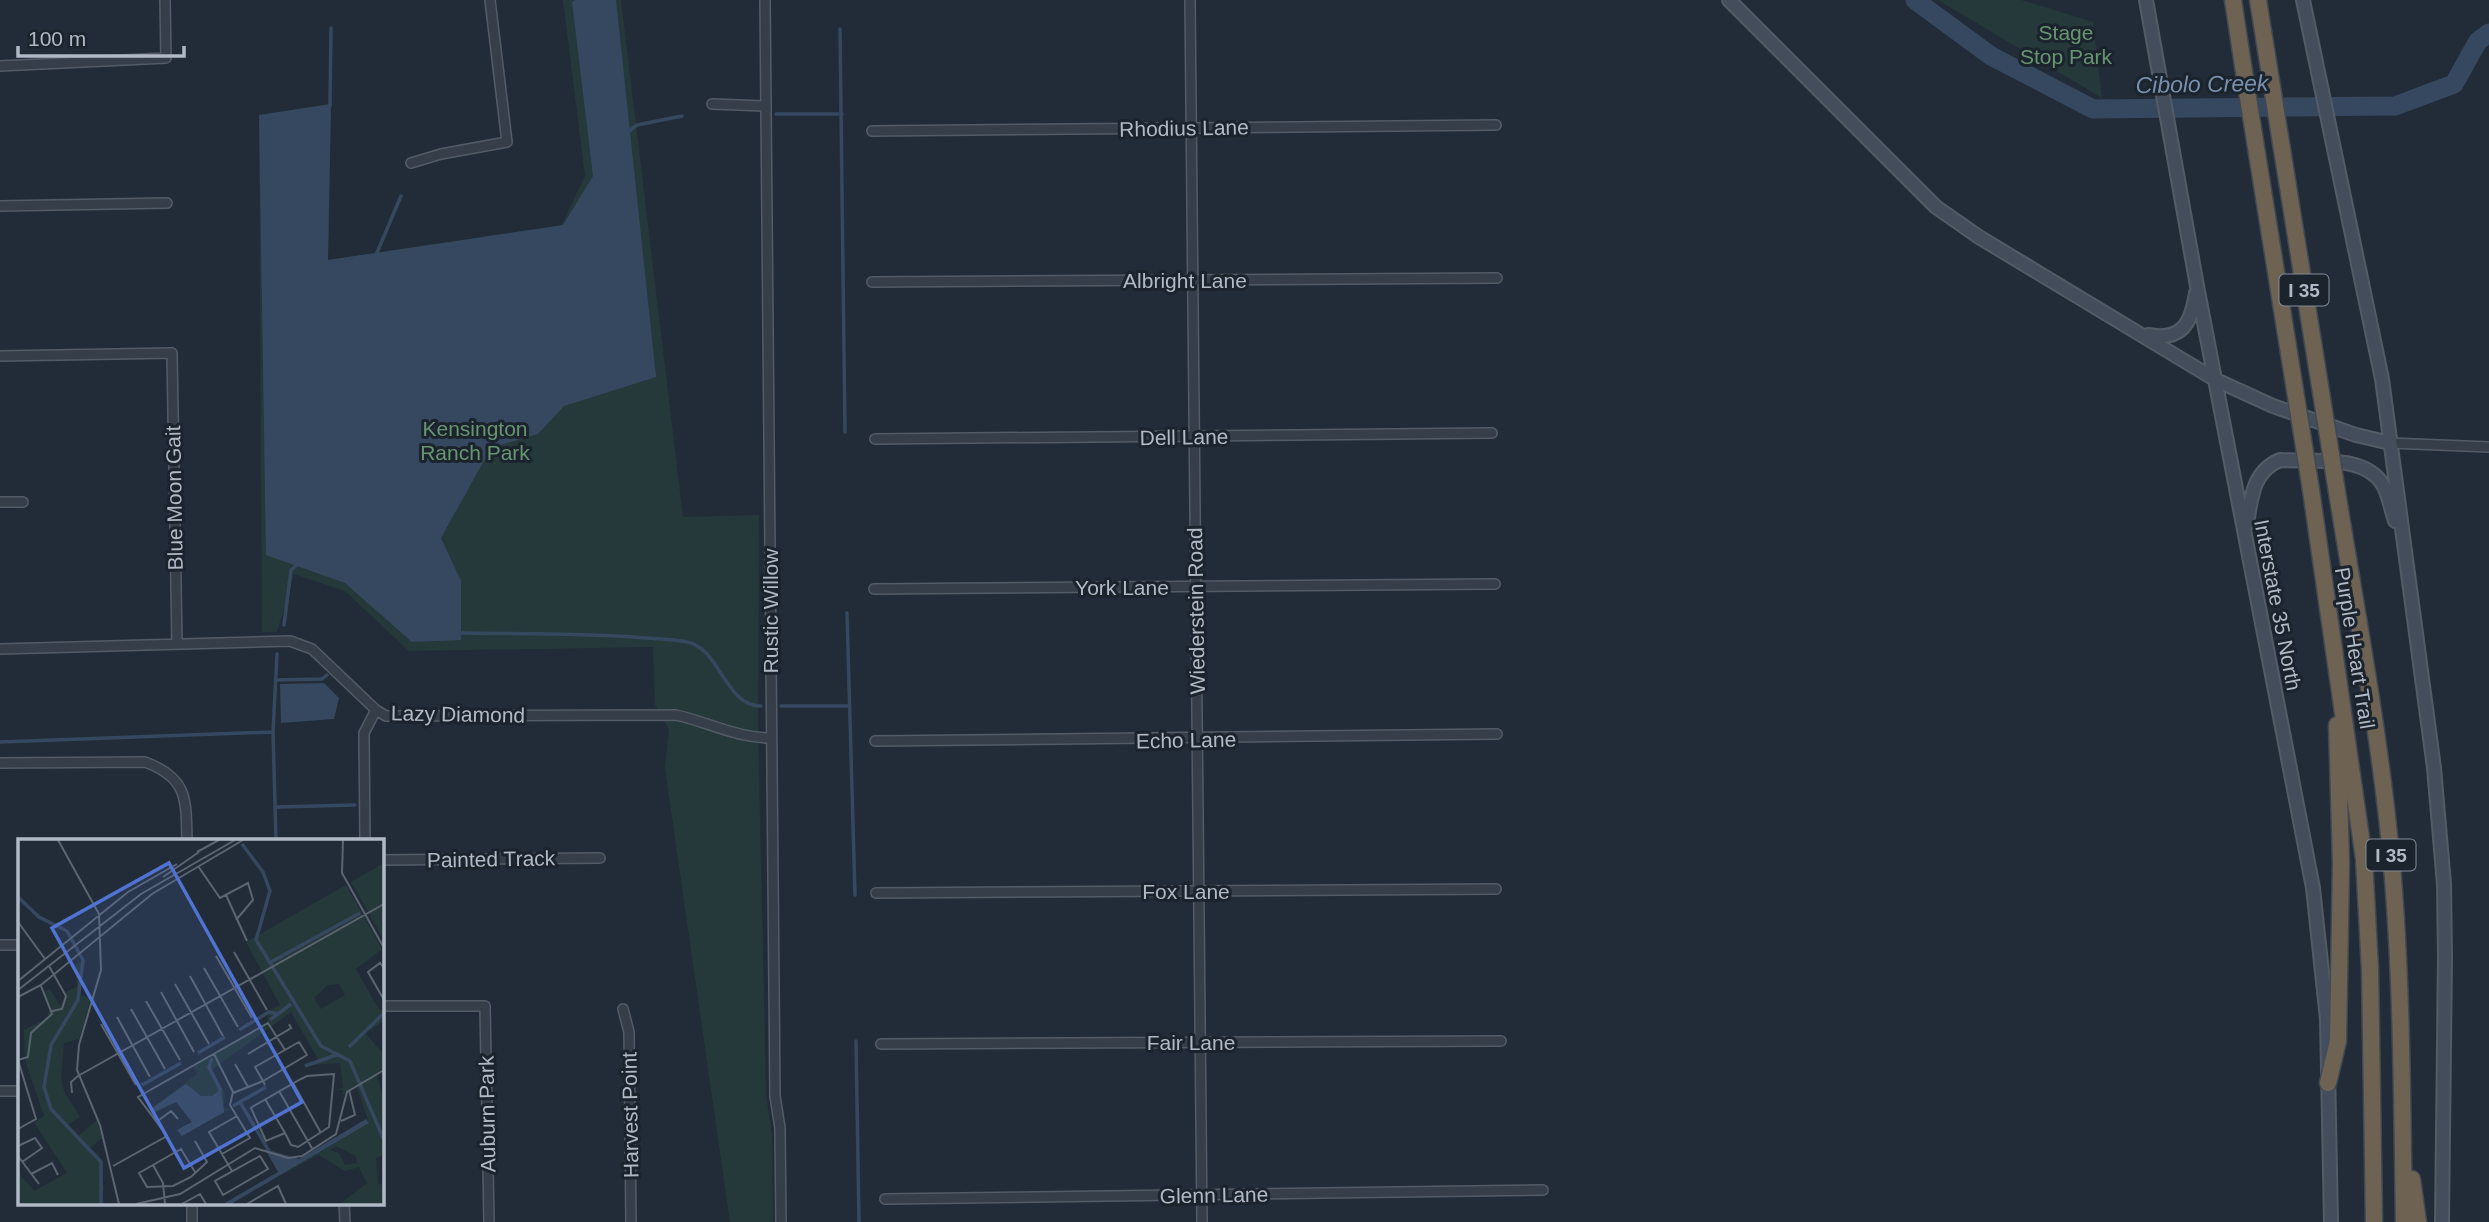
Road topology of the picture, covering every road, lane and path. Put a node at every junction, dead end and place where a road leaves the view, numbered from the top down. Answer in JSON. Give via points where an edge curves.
{"nodes":[{"id":1,"x":165,"y":0,"type":"edge"},
{"id":2,"x":490,"y":0,"type":"edge"},
{"id":3,"x":765,"y":0,"type":"edge"},
{"id":4,"x":1190,"y":0,"type":"edge"},
{"id":5,"x":1730,"y":0,"type":"edge"},
{"id":6,"x":2146,"y":0,"type":"edge"},
{"id":7,"x":2233,"y":0,"type":"edge"},
{"id":8,"x":2258,"y":0,"type":"edge"},
{"id":9,"x":2303,"y":0,"type":"edge"},
{"id":10,"x":0,"y":66,"type":"edge"},
{"id":11,"x":712,"y":104,"type":"dead end"},
{"id":12,"x":765,"y":106,"type":"junction"},
{"id":13,"x":1496,"y":125,"type":"dead end"},
{"id":14,"x":1191,"y":128,"type":"junction"},
{"id":15,"x":872,"y":131,"type":"dead end"},
{"id":16,"x":411,"y":163,"type":"dead end"},
{"id":17,"x":167,"y":203,"type":"dead end"},
{"id":18,"x":0,"y":206,"type":"edge"},
{"id":19,"x":1497,"y":278,"type":"dead end"},
{"id":20,"x":1193,"y":280,"type":"junction"},
{"id":21,"x":872,"y":282,"type":"dead end"},
{"id":22,"x":2197,"y":286,"type":"junction"},
{"id":23,"x":2137,"y":334,"type":"junction"},
{"id":24,"x":0,"y":356,"type":"edge"},
{"id":25,"x":2216,"y":380,"type":"junction"},
{"id":26,"x":1492,"y":432,"type":"dead end"},
{"id":27,"x":1194,"y":437,"type":"junction"},
{"id":28,"x":875,"y":439,"type":"dead end"},
{"id":29,"x":2390,"y":443,"type":"junction"},
{"id":30,"x":2489,"y":447,"type":"edge"},
{"id":31,"x":0,"y":502,"type":"edge"},
{"id":32,"x":23,"y":502,"type":"dead end"},
{"id":33,"x":2245,"y":535,"type":"junction"},
{"id":34,"x":2405,"y":555,"type":"junction"},
{"id":35,"x":1496,"y":584,"type":"dead end"},
{"id":36,"x":1196,"y":586,"type":"junction"},
{"id":37,"x":874,"y":589,"type":"dead end"},
{"id":38,"x":177,"y":644,"type":"junction"},
{"id":39,"x":0,"y":649,"type":"edge"},
{"id":40,"x":2335,"y":674,"type":"junction"},
{"id":41,"x":376,"y":710,"type":"junction"},
{"id":42,"x":1497,"y":734,"type":"dead end"},
{"id":43,"x":770,"y":738,"type":"junction"},
{"id":44,"x":1197,"y":740,"type":"junction"},
{"id":45,"x":875,"y":741,"type":"dead end"},
{"id":46,"x":0,"y":762,"type":"edge"},
{"id":47,"x":187,"y":839,"type":"edge"},
{"id":48,"x":365,"y":839,"type":"edge"},
{"id":49,"x":600,"y":858,"type":"dead end"},
{"id":50,"x":383,"y":860,"type":"edge"},
{"id":51,"x":1496,"y":889,"type":"dead end"},
{"id":52,"x":1199,"y":891,"type":"junction"},
{"id":53,"x":876,"y":893,"type":"dead end"},
{"id":54,"x":0,"y":945,"type":"edge"},
{"id":55,"x":18,"y":945,"type":"edge"},
{"id":56,"x":383,"y":1006,"type":"edge"},
{"id":57,"x":623,"y":1009,"type":"dead end"},
{"id":58,"x":1501,"y":1041,"type":"dead end"},
{"id":59,"x":1200,"y":1042,"type":"junction"},
{"id":60,"x":881,"y":1044,"type":"dead end"},
{"id":61,"x":2328,"y":1083,"type":"junction"},
{"id":62,"x":0,"y":1091,"type":"edge"},
{"id":63,"x":18,"y":1091,"type":"edge"},
{"id":64,"x":2403,"y":1109,"type":"junction"},
{"id":65,"x":1544,"y":1190,"type":"dead end"},
{"id":66,"x":1202,"y":1195,"type":"junction"},
{"id":67,"x":885,"y":1199,"type":"dead end"},
{"id":68,"x":192,"y":1204,"type":"edge"},
{"id":69,"x":344,"y":1204,"type":"edge"},
{"id":70,"x":192,"y":1222,"type":"edge"},
{"id":71,"x":345,"y":1222,"type":"edge"},
{"id":72,"x":489,"y":1222,"type":"edge"},
{"id":73,"x":631,"y":1222,"type":"edge"},
{"id":74,"x":780,"y":1222,"type":"edge"},
{"id":75,"x":1202,"y":1222,"type":"edge"},
{"id":76,"x":2331,"y":1222,"type":"edge"},
{"id":77,"x":2374,"y":1222,"type":"edge"},
{"id":78,"x":2404,"y":1222,"type":"edge"},
{"id":79,"x":2418,"y":1222,"type":"edge"},
{"id":80,"x":2442,"y":1222,"type":"edge"}],
"edges":[{"from":1,"to":10,"type":"street","via":[[166,58]]},
{"from":2,"to":16,"type":"street","via":[[507,142]]},
{"from":3,"to":12,"type":"street","name":"Rustic Willow"},
{"from":4,"to":14,"type":"street","name":"Wiederstein Road"},
{"from":5,"to":23,"type":"main road","via":[[1936,207]]},
{"from":6,"to":22,"type":"main road","name":"Interstate 35 North"},
{"from":7,"to":40,"type":"highway","name":"Purple Heart Trail","number":"I 35","bridge":true,"via":[[2311,490]]},
{"from":8,"to":64,"type":"highway","name":"Purple Heart Trail","number":"I 35","bridge":true,"via":[[2369,689],[2392,863]]},
{"from":9,"to":29,"type":"main road","via":[[2382,379]]},
{"from":11,"to":12,"type":"street"},
{"from":12,"to":43,"type":"street","name":"Rustic Willow"},
{"from":13,"to":14,"type":"street","name":"Rhodius Lane"},
{"from":14,"to":15,"type":"street","name":"Rhodius Lane"},
{"from":14,"to":20,"type":"street","name":"Wiederstein Road"},
{"from":17,"to":18,"type":"street"},
{"from":19,"to":20,"type":"street","name":"Albright Lane"},
{"from":20,"to":21,"type":"street","name":"Albright Lane"},
{"from":20,"to":27,"type":"street","name":"Wiederstein Road"},
{"from":22,"to":23,"type":"main road","via":[[2193,310],[2177,333],[2164,338]]},
{"from":22,"to":25,"type":"main road","name":"Interstate 35 North"},
{"from":23,"to":25,"type":"main road"},
{"from":24,"to":38,"type":"street","name":"Blue Moon Gait","via":[[172,353]]},
{"from":25,"to":29,"type":"main road","via":[[2285,410]]},
{"from":25,"to":33,"type":"main road","name":"Interstate 35 North"},
{"from":26,"to":27,"type":"street","name":"Dell Lane"},
{"from":27,"to":28,"type":"street","name":"Dell Lane"},
{"from":27,"to":36,"type":"street","name":"Wiederstein Road"},
{"from":29,"to":30,"type":"street"},
{"from":29,"to":34,"type":"main road"},
{"from":31,"to":32,"type":"street"},
{"from":33,"to":34,"type":"main road","via":[[2252,492],[2268,464],[2280,460],[2356,465],[2371,471],[2384,485]]},
{"from":33,"to":61,"type":"main road","name":"Interstate 35 North","via":[[2313,888],[2327,1019]]},
{"from":34,"to":80,"type":"main road","via":[[2434,768],[2444,884]]},
{"from":35,"to":36,"type":"street","name":"York Lane"},
{"from":36,"to":37,"type":"street","name":"York Lane"},
{"from":36,"to":44,"type":"street","name":"Wiederstein Road"},
{"from":38,"to":39,"type":"street","name":"Lazy Diamond"},
{"from":38,"to":41,"type":"street","name":"Lazy Diamond","via":[[290,641],[312,649]]},
{"from":40,"to":61,"type":"highway","via":[[2341,887],[2338,1041]]},
{"from":40,"to":77,"type":"highway","name":"Purple Heart Trail","number":"I 35","via":[[2354,771],[2364,859]]},
{"from":41,"to":43,"type":"street","name":"Lazy Diamond","via":[[404,717],[676,715],[746,738]]},
{"from":41,"to":48,"type":"street","via":[[364,733]]},
{"from":42,"to":44,"type":"street","name":"Echo Lane"},
{"from":43,"to":74,"type":"street","name":"Rustic Willow"},
{"from":44,"to":45,"type":"street","name":"Echo Lane"},
{"from":44,"to":52,"type":"street","name":"Wiederstein Road"},
{"from":46,"to":47,"type":"street","via":[[145,762],[173,776],[184,798]]},
{"from":49,"to":50,"type":"street","name":"Painted Track"},
{"from":51,"to":52,"type":"street","name":"Fox Lane"},
{"from":52,"to":53,"type":"street","name":"Fox Lane"},
{"from":52,"to":59,"type":"street","name":"Wiederstein Road"},
{"from":54,"to":55,"type":"street"},
{"from":56,"to":72,"type":"street","name":"Auburn Park","via":[[485,1006]]},
{"from":57,"to":73,"type":"street","name":"Harvest Point","via":[[629,1032]]},
{"from":58,"to":59,"type":"street","name":"Fair Lane"},
{"from":59,"to":60,"type":"street","name":"Fair Lane"},
{"from":59,"to":66,"type":"street","name":"Wiederstein Road"},
{"from":61,"to":76,"type":"main road","name":"Interstate 35 North"},
{"from":62,"to":63,"type":"street"},
{"from":64,"to":78,"type":"highway","name":"Purple Heart Trail","number":"I 35"},
{"from":64,"to":79,"type":"highway"},
{"from":65,"to":66,"type":"street","name":"Glenn Lane"},
{"from":66,"to":67,"type":"street","name":"Glenn Lane"},
{"from":66,"to":75,"type":"street","name":"Wiederstein Road"},
{"from":68,"to":70,"type":"street"},
{"from":69,"to":71,"type":"street"}]}
